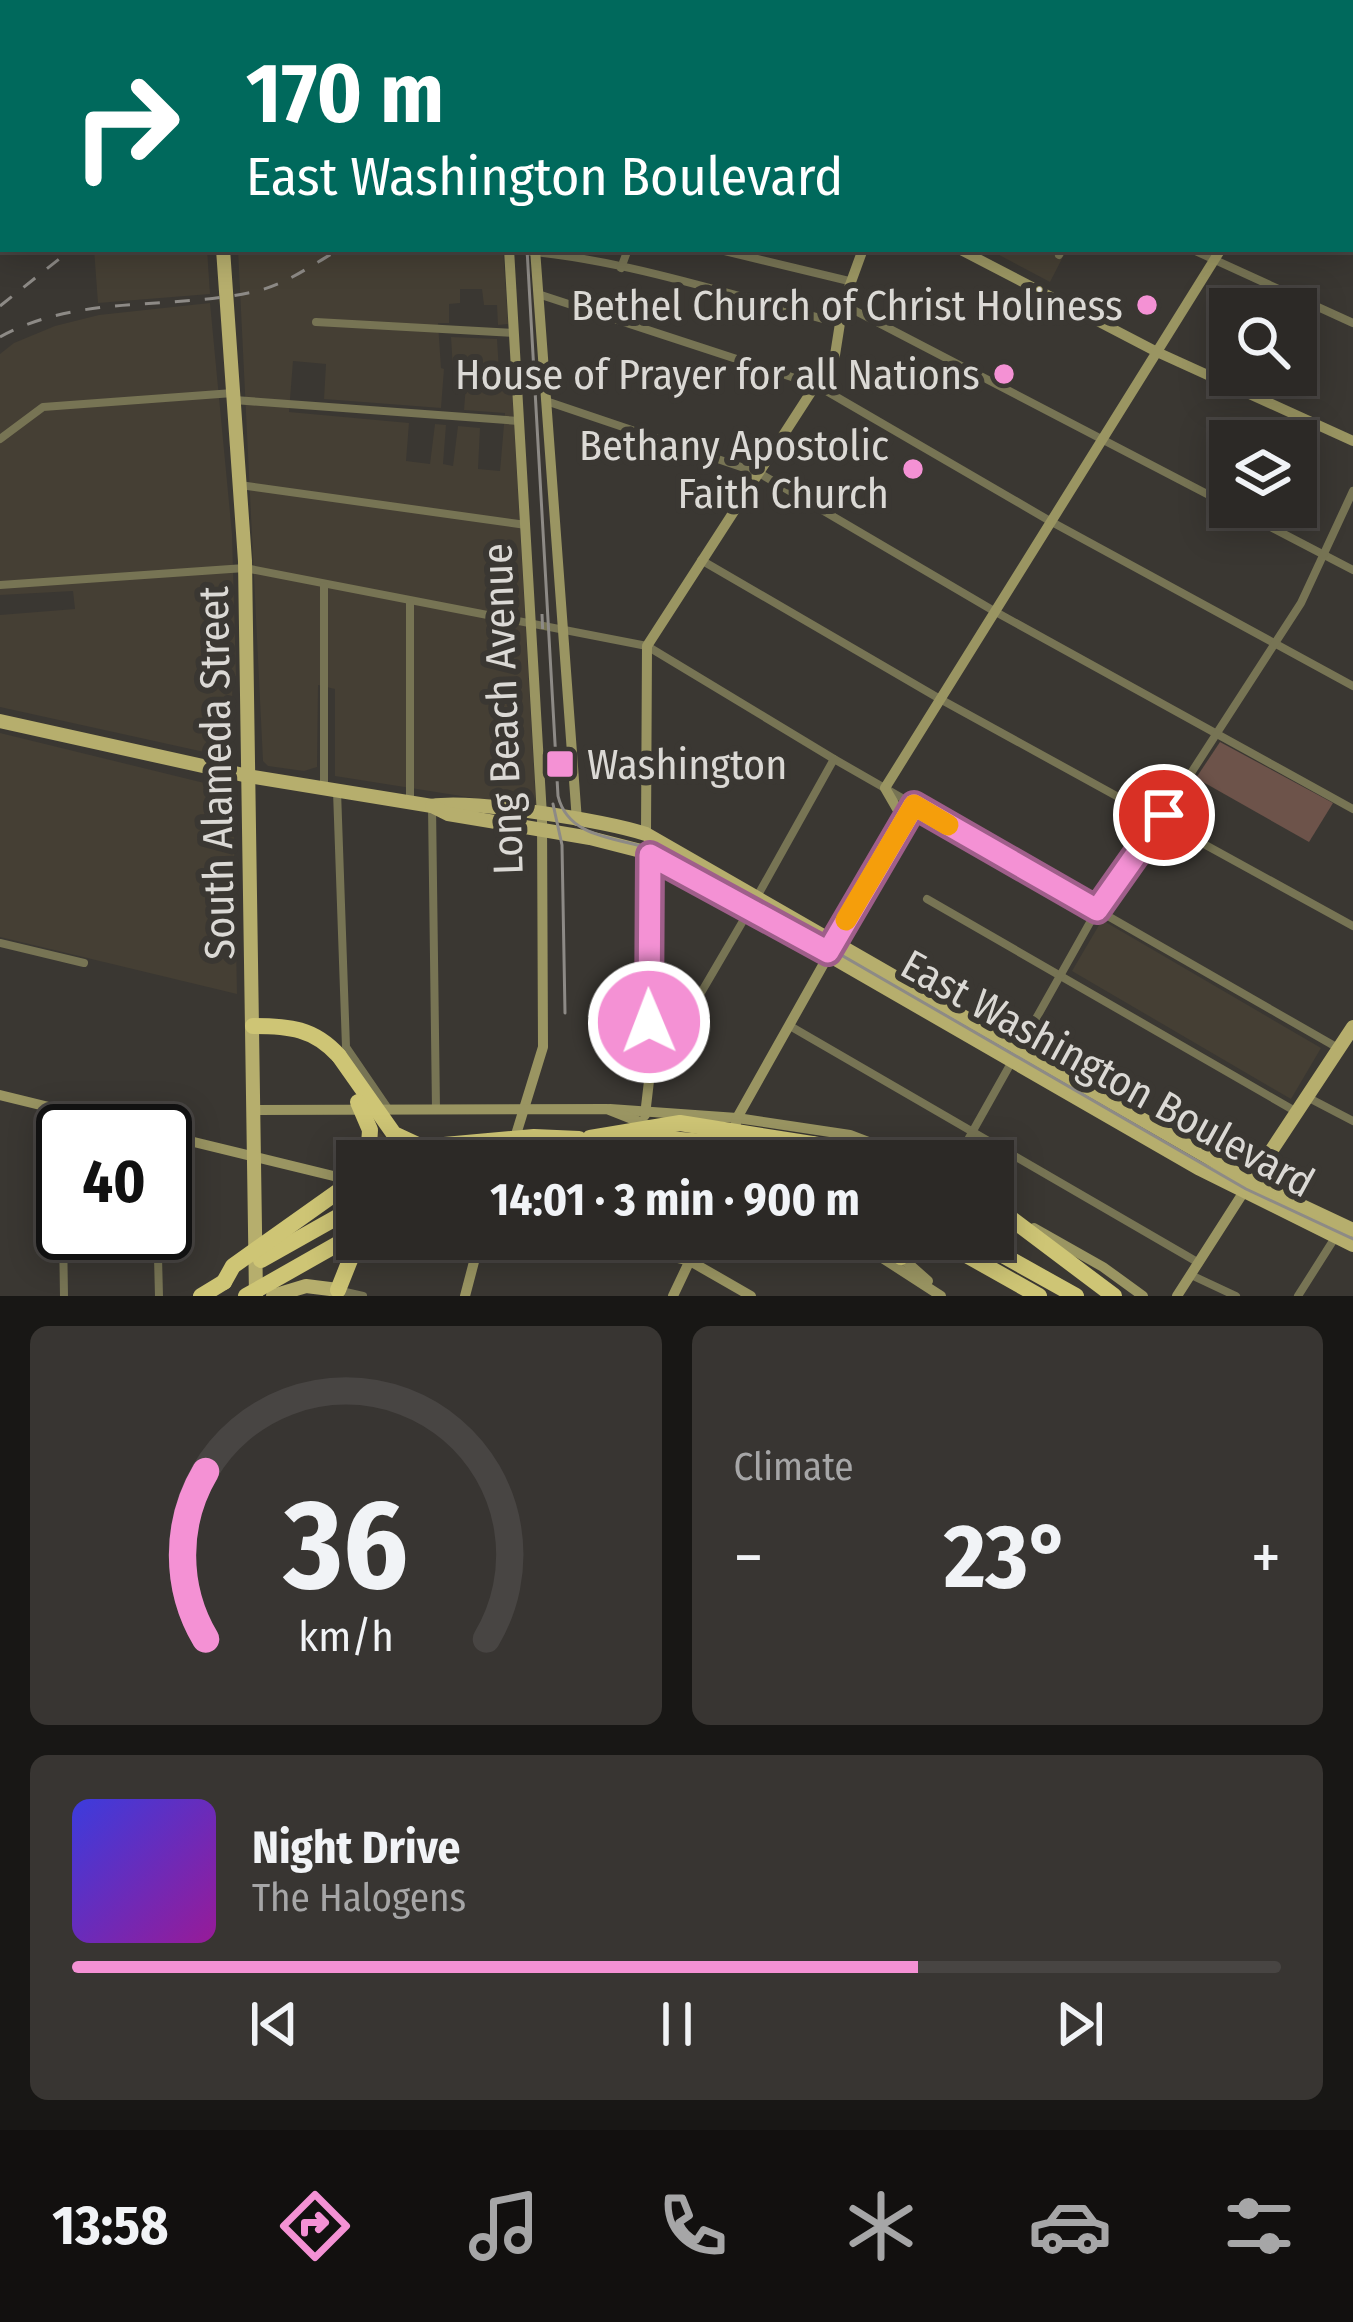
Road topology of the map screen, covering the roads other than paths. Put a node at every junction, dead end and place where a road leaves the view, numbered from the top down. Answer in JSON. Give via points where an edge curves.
{"nodes":[{"id":1,"x":224,"y":252,"type":"edge"},
{"id":2,"x":509,"y":252,"type":"edge"},
{"id":3,"x":536,"y":252,"type":"edge"},
{"id":4,"x":545,"y":252,"type":"edge"},
{"id":5,"x":627,"y":252,"type":"edge"},
{"id":6,"x":728,"y":252,"type":"edge"},
{"id":7,"x":862,"y":252,"type":"edge"},
{"id":8,"x":964,"y":252,"type":"edge"},
{"id":9,"x":1218,"y":255,"type":"edge"},
{"id":10,"x":621,"y":268,"type":"junction"},
{"id":11,"x":849,"y":281,"type":"junction"},
{"id":12,"x":538,"y":294,"type":"junction"},
{"id":13,"x":842,"y":304,"type":"junction"},
{"id":14,"x":316,"y":322,"type":"dead end"},
{"id":15,"x":839,"y":323,"type":"junction"},
{"id":16,"x":1353,"y":323,"type":"edge"},
{"id":17,"x":513,"y":333,"type":"junction"},
{"id":18,"x":1157,"y":352,"type":"junction"},
{"id":19,"x":816,"y":386,"type":"junction"},
{"id":20,"x":233,"y":396,"type":"junction"},
{"id":21,"x":546,"y":401,"type":"junction"},
{"id":22,"x":520,"y":421,"type":"junction"},
{"id":23,"x":0,"y":439,"type":"edge"},
{"id":24,"x":1102,"y":440,"type":"junction"},
{"id":25,"x":1353,"y":441,"type":"edge"},
{"id":26,"x":759,"y":473,"type":"junction"},
{"id":27,"x":240,"y":485,"type":"junction"},
{"id":28,"x":1353,"y":491,"type":"edge"},
{"id":29,"x":1050,"y":520,"type":"junction"},
{"id":30,"x":527,"y":526,"type":"junction"},
{"id":31,"x":1324,"y":556,"type":"junction"},
{"id":32,"x":701,"y":560,"type":"junction"},
{"id":33,"x":245,"y":568,"type":"junction"},
{"id":34,"x":1353,"y":570,"type":"edge"},
{"id":35,"x":0,"y":585,"type":"edge"},
{"id":36,"x":324,"y":586,"type":"junction"},
{"id":37,"x":410,"y":602,"type":"junction"},
{"id":38,"x":994,"y":611,"type":"junction"},
{"id":39,"x":533,"y":624,"type":"junction"},
{"id":40,"x":562,"y":629,"type":"junction"},
{"id":41,"x":1274,"y":643,"type":"junction"},
{"id":42,"x":647,"y":646,"type":"junction"},
{"id":43,"x":1353,"y":686,"type":"edge"},
{"id":44,"x":940,"y":699,"type":"junction"},
{"id":45,"x":0,"y":721,"type":"edge"},
{"id":46,"x":1215,"y":732,"type":"junction"},
{"id":47,"x":834,"y":759,"type":"junction"},
{"id":48,"x":248,"y":776,"type":"junction"},
{"id":49,"x":885,"y":788,"type":"junction"},
{"id":50,"x":330,"y":790,"type":"junction"},
{"id":51,"x":410,"y":802,"type":"junction"},
{"id":52,"x":914,"y":805,"type":"junction"},
{"id":53,"x":432,"y":806,"type":"junction"},
{"id":54,"x":1353,"y":809,"type":"edge"},
{"id":55,"x":576,"y":816,"type":"junction"},
{"id":56,"x":1160,"y":821,"type":"junction"},
{"id":57,"x":547,"y":826,"type":"junction"},
{"id":58,"x":900,"y":828,"type":"junction"},
{"id":59,"x":646,"y":834,"type":"junction"},
{"id":60,"x":650,"y":855,"type":"junction"},
{"id":61,"x":927,"y":899,"type":"dead end"},
{"id":62,"x":754,"y":902,"type":"junction"},
{"id":63,"x":1097,"y":910,"type":"junction"},
{"id":64,"x":1353,"y":926,"type":"edge"},
{"id":65,"x":0,"y":943,"type":"edge"},
{"id":66,"x":831,"y":946,"type":"junction"},
{"id":67,"x":84,"y":963,"type":"dead end"},
{"id":68,"x":1060,"y":975,"type":"junction"},
{"id":69,"x":786,"y":1024,"type":"junction"},
{"id":70,"x":1353,"y":1027,"type":"edge"},
{"id":71,"x":253,"y":1031,"type":"junction"},
{"id":72,"x":1339,"y":1049,"type":"junction"},
{"id":73,"x":1015,"y":1055,"type":"junction"},
{"id":74,"x":334,"y":1059,"type":"junction"},
{"id":75,"x":650,"y":1081,"type":"junction"},
{"id":76,"x":0,"y":1095,"type":"edge"},
{"id":77,"x":1306,"y":1097,"type":"junction"},
{"id":78,"x":37,"y":1104,"type":"edge"},
{"id":79,"x":526,"y":1109,"type":"junction"},
{"id":80,"x":254,"y":1111,"type":"junction"},
{"id":81,"x":390,"y":1111,"type":"junction"},
{"id":82,"x":436,"y":1111,"type":"junction"},
{"id":83,"x":1296,"y":1112,"type":"junction"},
{"id":84,"x":645,"y":1115,"type":"junction"},
{"id":85,"x":737,"y":1118,"type":"junction"},
{"id":86,"x":1353,"y":1121,"type":"edge"},
{"id":87,"x":973,"y":1132,"type":"junction"},
{"id":88,"x":584,"y":1138,"type":"junction"},
{"id":89,"x":371,"y":1140,"type":"edge"},
{"id":90,"x":515,"y":1140,"type":"edge"},
{"id":91,"x":574,"y":1140,"type":"edge"},
{"id":92,"x":666,"y":1140,"type":"edge"},
{"id":93,"x":693,"y":1140,"type":"edge"},
{"id":94,"x":733,"y":1140,"type":"edge"},
{"id":95,"x":787,"y":1140,"type":"edge"},
{"id":96,"x":863,"y":1140,"type":"edge"},
{"id":97,"x":968,"y":1140,"type":"edge"},
{"id":98,"x":192,"y":1142,"type":"edge"},
{"id":99,"x":254,"y":1157,"type":"junction"},
{"id":100,"x":336,"y":1175,"type":"edge"},
{"id":101,"x":1247,"y":1188,"type":"junction"},
{"id":102,"x":336,"y":1195,"type":"edge"},
{"id":103,"x":1014,"y":1216,"type":"edge"},
{"id":104,"x":336,"y":1218,"type":"edge"},
{"id":105,"x":1014,"y":1220,"type":"edge"},
{"id":106,"x":1353,"y":1230,"type":"edge"},
{"id":107,"x":1336,"y":1236,"type":"junction"},
{"id":108,"x":336,"y":1245,"type":"edge"},
{"id":109,"x":1353,"y":1245,"type":"edge"},
{"id":110,"x":63,"y":1260,"type":"edge"},
{"id":111,"x":158,"y":1260,"type":"edge"},
{"id":112,"x":350,"y":1260,"type":"edge"},
{"id":113,"x":474,"y":1260,"type":"edge"},
{"id":114,"x":686,"y":1260,"type":"edge"},
{"id":115,"x":887,"y":1260,"type":"edge"},
{"id":116,"x":904,"y":1260,"type":"edge"},
{"id":117,"x":975,"y":1260,"type":"edge"},
{"id":118,"x":1012,"y":1260,"type":"edge"},
{"id":119,"x":690,"y":1261,"type":"junction"},
{"id":120,"x":1198,"y":1263,"type":"junction"},
{"id":121,"x":1191,"y":1275,"type":"junction"},
{"id":122,"x":224,"y":1282,"type":"junction"},
{"id":123,"x":338,"y":1290,"type":"junction"},
{"id":124,"x":64,"y":1296,"type":"edge"},
{"id":125,"x":159,"y":1296,"type":"edge"},
{"id":126,"x":201,"y":1296,"type":"edge"},
{"id":127,"x":246,"y":1296,"type":"edge"},
{"id":128,"x":256,"y":1296,"type":"edge"},
{"id":129,"x":273,"y":1296,"type":"edge"},
{"id":130,"x":363,"y":1296,"type":"edge"},
{"id":131,"x":465,"y":1296,"type":"edge"},
{"id":132,"x":674,"y":1296,"type":"edge"},
{"id":133,"x":751,"y":1296,"type":"edge"},
{"id":134,"x":944,"y":1296,"type":"edge"},
{"id":135,"x":1039,"y":1296,"type":"edge"},
{"id":136,"x":1076,"y":1296,"type":"edge"},
{"id":137,"x":1114,"y":1296,"type":"edge"},
{"id":138,"x":1143,"y":1296,"type":"edge"},
{"id":139,"x":1178,"y":1296,"type":"edge"},
{"id":140,"x":1236,"y":1296,"type":"edge"},
{"id":141,"x":1298,"y":1296,"type":"edge"}],
"edges":[{"from":1,"to":20,"type":"main road","name":"South Alameda Street"},
{"from":2,"to":17,"type":"street","name":"Long Beach Avenue"},
{"from":3,"to":12,"type":"street","name":"Long Beach Avenue"},
{"from":4,"to":10,"type":"street"},
{"from":5,"to":10,"type":"street"},
{"from":6,"to":11,"type":"street"},
{"from":7,"to":11,"type":"street"},
{"from":8,"to":18,"type":"street"},
{"from":9,"to":16,"type":"street"},
{"from":9,"to":18,"type":"street"},
{"from":10,"to":15,"type":"street"},
{"from":11,"to":13,"type":"street"},
{"from":12,"to":19,"type":"street"},
{"from":12,"to":21,"type":"street","name":"Long Beach Avenue"},
{"from":13,"to":15,"type":"street"},
{"from":13,"to":24,"type":"street"},
{"from":14,"to":17,"type":"street"},
{"from":15,"to":19,"type":"street","via":[[835,356]]},
{"from":17,"to":22,"type":"street","name":"Long Beach Avenue"},
{"from":18,"to":24,"type":"street"},
{"from":18,"to":25,"type":"street"},
{"from":19,"to":26,"type":"street"},
{"from":19,"to":29,"type":"street"},
{"from":20,"to":22,"type":"street"},
{"from":20,"to":23,"type":"street","via":[[43,407]]},
{"from":20,"to":27,"type":"main road","name":"South Alameda Street"},
{"from":21,"to":26,"type":"street"},
{"from":21,"to":40,"type":"street","name":"Long Beach Avenue"},
{"from":22,"to":30,"type":"street","name":"Long Beach Avenue"},
{"from":24,"to":29,"type":"street"},
{"from":24,"to":31,"type":"street"},
{"from":26,"to":32,"type":"street"},
{"from":26,"to":38,"type":"street"},
{"from":27,"to":30,"type":"street"},
{"from":27,"to":33,"type":"main road","name":"South Alameda Street"},
{"from":28,"to":31,"type":"street"},
{"from":29,"to":38,"type":"street"},
{"from":29,"to":41,"type":"street"},
{"from":30,"to":39,"type":"street","name":"Long Beach Avenue"},
{"from":31,"to":34,"type":"street"},
{"from":31,"to":41,"type":"street"},
{"from":32,"to":42,"type":"street"},
{"from":32,"to":44,"type":"street"},
{"from":33,"to":35,"type":"street"},
{"from":33,"to":36,"type":"street"},
{"from":33,"to":48,"type":"main road","name":"South Alameda Street"},
{"from":36,"to":37,"type":"street"},
{"from":36,"to":50,"type":"street"},
{"from":37,"to":39,"type":"street"},
{"from":37,"to":51,"type":"street"},
{"from":38,"to":44,"type":"street"},
{"from":38,"to":46,"type":"street"},
{"from":39,"to":40,"type":"street"},
{"from":39,"to":57,"type":"street","name":"Long Beach Avenue"},
{"from":40,"to":42,"type":"street"},
{"from":40,"to":55,"type":"street","name":"Long Beach Avenue"},
{"from":41,"to":43,"type":"street"},
{"from":41,"to":46,"type":"street"},
{"from":42,"to":47,"type":"street"},
{"from":42,"to":59,"type":"street"},
{"from":44,"to":49,"type":"street"},
{"from":44,"to":56,"type":"street"},
{"from":45,"to":48,"type":"main road","name":"East Washington Boulevard"},
{"from":46,"to":54,"type":"street"},
{"from":46,"to":56,"type":"street"},
{"from":47,"to":49,"type":"street"},
{"from":47,"to":62,"type":"street"},
{"from":48,"to":50,"type":"main road","name":"East Washington Boulevard"},
{"from":48,"to":71,"type":"main road","name":"South Alameda Street"},
{"from":49,"to":52,"type":"street"},
{"from":49,"to":58,"type":"street"},
{"from":50,"to":51,"type":"main road","name":"East Washington Boulevard"},
{"from":50,"to":81,"type":"street","via":[[346,1047]]},
{"from":51,"to":53,"type":"main road","name":"East Washington Boulevard"},
{"from":52,"to":58,"type":"street"},
{"from":52,"to":63,"type":"street"},
{"from":53,"to":57,"type":"main road","name":"East Washington Boulevard"},
{"from":53,"to":82,"type":"street"},
{"from":55,"to":57,"type":"main road","via":[[572,830]]},
{"from":55,"to":59,"type":"main road","name":"East Washington Boulevard"},
{"from":56,"to":63,"type":"street"},
{"from":56,"to":64,"type":"street"},
{"from":57,"to":60,"type":"main road","name":"East Washington Boulevard"},
{"from":57,"to":79,"type":"street","name":"Long Beach Avenue","via":[[543,1048]]},
{"from":58,"to":66,"type":"street"},
{"from":59,"to":62,"type":"main road","name":"East Washington Boulevard"},
{"from":60,"to":62,"type":"main road","name":"East Washington Boulevard"},
{"from":60,"to":75,"type":"street"},
{"from":61,"to":68,"type":"street"},
{"from":62,"to":66,"type":"main road","name":"East Washington Boulevard"},
{"from":62,"to":75,"type":"street"},
{"from":63,"to":68,"type":"street"},
{"from":63,"to":72,"type":"street"},
{"from":65,"to":67,"type":"street"},
{"from":66,"to":69,"type":"street"},
{"from":66,"to":73,"type":"main road","name":"East Washington Boulevard"},
{"from":68,"to":73,"type":"street"},
{"from":68,"to":83,"type":"street"},
{"from":69,"to":85,"type":"street"},
{"from":69,"to":87,"type":"street"},
{"from":70,"to":72,"type":"main road"},
{"from":71,"to":74,"type":"highway","via":[[299,1038]]},
{"from":71,"to":80,"type":"main road","name":"South Alameda Street"},
{"from":72,"to":77,"type":"main road"},
{"from":73,"to":87,"type":"street"},
{"from":73,"to":101,"type":"main road","name":"East Washington Boulevard"},
{"from":74,"to":88,"type":"highway","bridge":true,"via":[[394,1134],[422,1147]]},
{"from":74,"to":89,"type":"highway","bridge":true},
{"from":75,"to":84,"type":"street"},
{"from":76,"to":78,"type":"street"},
{"from":77,"to":83,"type":"main road"},
{"from":77,"to":86,"type":"street"},
{"from":79,"to":82,"type":"street"},
{"from":79,"to":84,"type":"street"},
{"from":79,"to":90,"type":"street","name":"Long Beach Avenue"},
{"from":80,"to":81,"type":"street"},
{"from":80,"to":99,"type":"main road","name":"South Alameda Street"},
{"from":81,"to":82,"type":"street"},
{"from":83,"to":101,"type":"main road"},
{"from":84,"to":85,"type":"street"},
{"from":84,"to":92,"type":"street"},
{"from":85,"to":94,"type":"street"},
{"from":85,"to":96,"type":"street"},
{"from":87,"to":97,"type":"street"},
{"from":87,"to":120,"type":"street"},
{"from":88,"to":91,"type":"highway","bridge":true},
{"from":88,"to":93,"type":"highway","bridge":true},
{"from":88,"to":95,"type":"highway","bridge":true,"via":[[680,1123]]},
{"from":98,"to":99,"type":"street"},
{"from":99,"to":100,"type":"street"},
{"from":99,"to":128,"type":"main road","name":"South Alameda Street"},
{"from":101,"to":106,"type":"main road","name":"East Washington Boulevard"},
{"from":101,"to":107,"type":"main road","name":"East Washington Boulevard"},
{"from":101,"to":120,"type":"street"},
{"from":102,"to":122,"type":"highway","bridge":true,"via":[[233,1266]]},
{"from":103,"to":138,"type":"street"},
{"from":104,"to":122,"type":"highway","bridge":true},
{"from":105,"to":137,"type":"highway"},
{"from":107,"to":109,"type":"main road","name":"East Washington Boulevard"},
{"from":107,"to":141,"type":"street"},
{"from":108,"to":127,"type":"highway","bridge":true},
{"from":110,"to":124,"type":"street"},
{"from":111,"to":125,"type":"street"},
{"from":112,"to":123,"type":"highway"},
{"from":113,"to":131,"type":"street"},
{"from":114,"to":119,"type":"street"},
{"from":115,"to":134,"type":"street"},
{"from":116,"to":134,"type":"street"},
{"from":117,"to":135,"type":"highway"},
{"from":118,"to":136,"type":"highway"},
{"from":119,"to":132,"type":"street"},
{"from":119,"to":133,"type":"street"},
{"from":120,"to":121,"type":"street"},
{"from":121,"to":139,"type":"street"},
{"from":121,"to":140,"type":"street"},
{"from":122,"to":126,"type":"highway"},
{"from":123,"to":129,"type":"main road","via":[[306,1286]]},
{"from":123,"to":130,"type":"street"}]}
